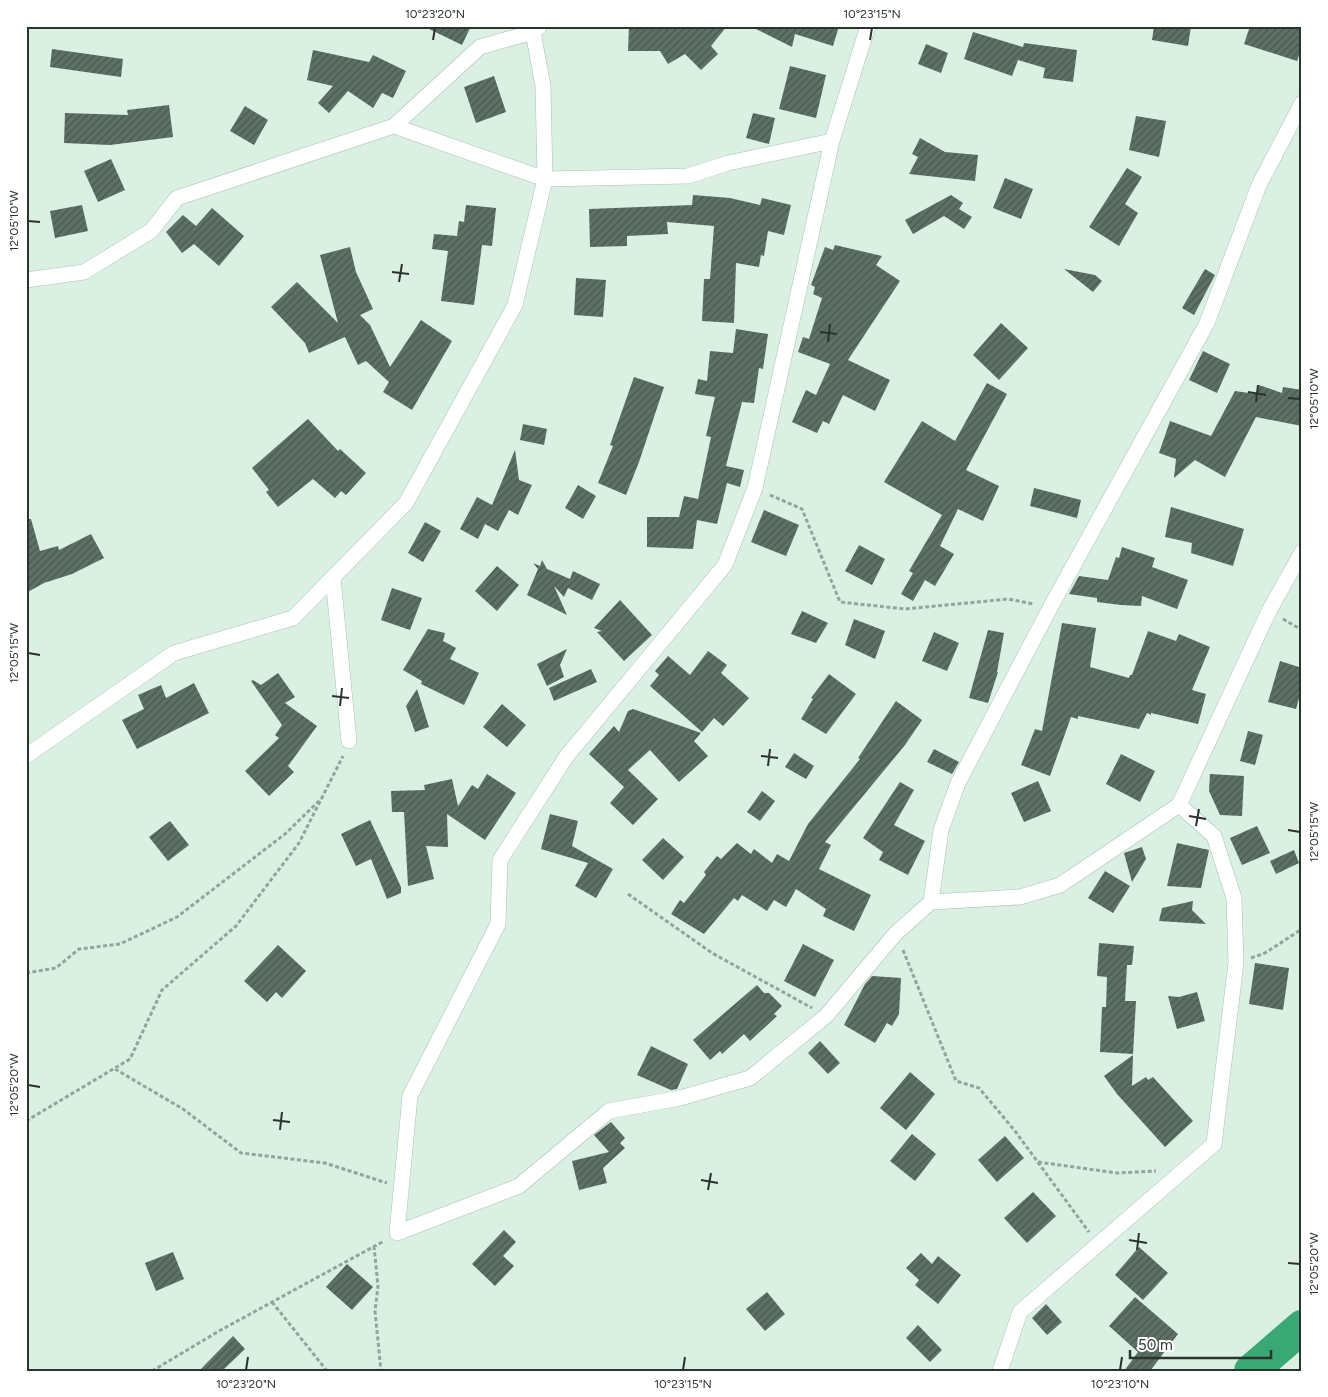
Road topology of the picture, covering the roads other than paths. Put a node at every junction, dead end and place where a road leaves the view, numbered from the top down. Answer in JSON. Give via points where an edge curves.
{"nodes":[{"id":1,"x":868,"y":26,"type":"edge"},
{"id":2,"x":536,"y":29,"type":"edge"},
{"id":3,"x":1302,"y":104,"type":"edge"},
{"id":4,"x":394,"y":126,"type":"junction"},
{"id":5,"x":832,"y":141,"type":"junction"},
{"id":6,"x":545,"y":179,"type":"junction"},
{"id":7,"x":26,"y":280,"type":"edge"},
{"id":8,"x":1302,"y":552,"type":"edge"},
{"id":9,"x":333,"y":578,"type":"junction"},
{"id":10,"x":349,"y":741,"type":"road end"},
{"id":11,"x":26,"y":756,"type":"edge"},
{"id":12,"x":1179,"y":805,"type":"junction"},
{"id":13,"x":932,"y":902,"type":"junction"},
{"id":14,"x":1000,"y":1371,"type":"edge"}],
"edges":[{"from":1,"to":5,"type":"street"},
{"from":2,"to":4,"type":"street","via":[[480,47]]},
{"from":2,"to":6,"type":"street","via":[[543,86]]},
{"from":3,"to":13,"type":"street","via":[[1258,185],[1207,323],[958,783],[941,830]]},
{"from":4,"to":6,"type":"street"},
{"from":4,"to":7,"type":"street","via":[[177,198],[152,231],[84,272]]},
{"from":5,"to":6,"type":"street","via":[[728,163],[688,176]]},
{"from":5,"to":13,"type":"street","via":[[755,488],[725,565],[566,757],[500,860],[498,924],[410,1096],[397,1233],[519,1186],[609,1111],[680,1098],[750,1078],[826,1016],[896,933]]},
{"from":6,"to":9,"type":"street","via":[[515,305],[406,503]]},
{"from":8,"to":12,"type":"street","via":[[1269,611]]},
{"from":9,"to":10,"type":"street"},
{"from":9,"to":11,"type":"street","via":[[294,618],[174,653]]},
{"from":12,"to":13,"type":"street","via":[[1060,885],[1020,897]]},
{"from":12,"to":14,"type":"street","via":[[1214,836],[1234,898],[1236,963],[1214,1144],[1020,1312]]}]}
